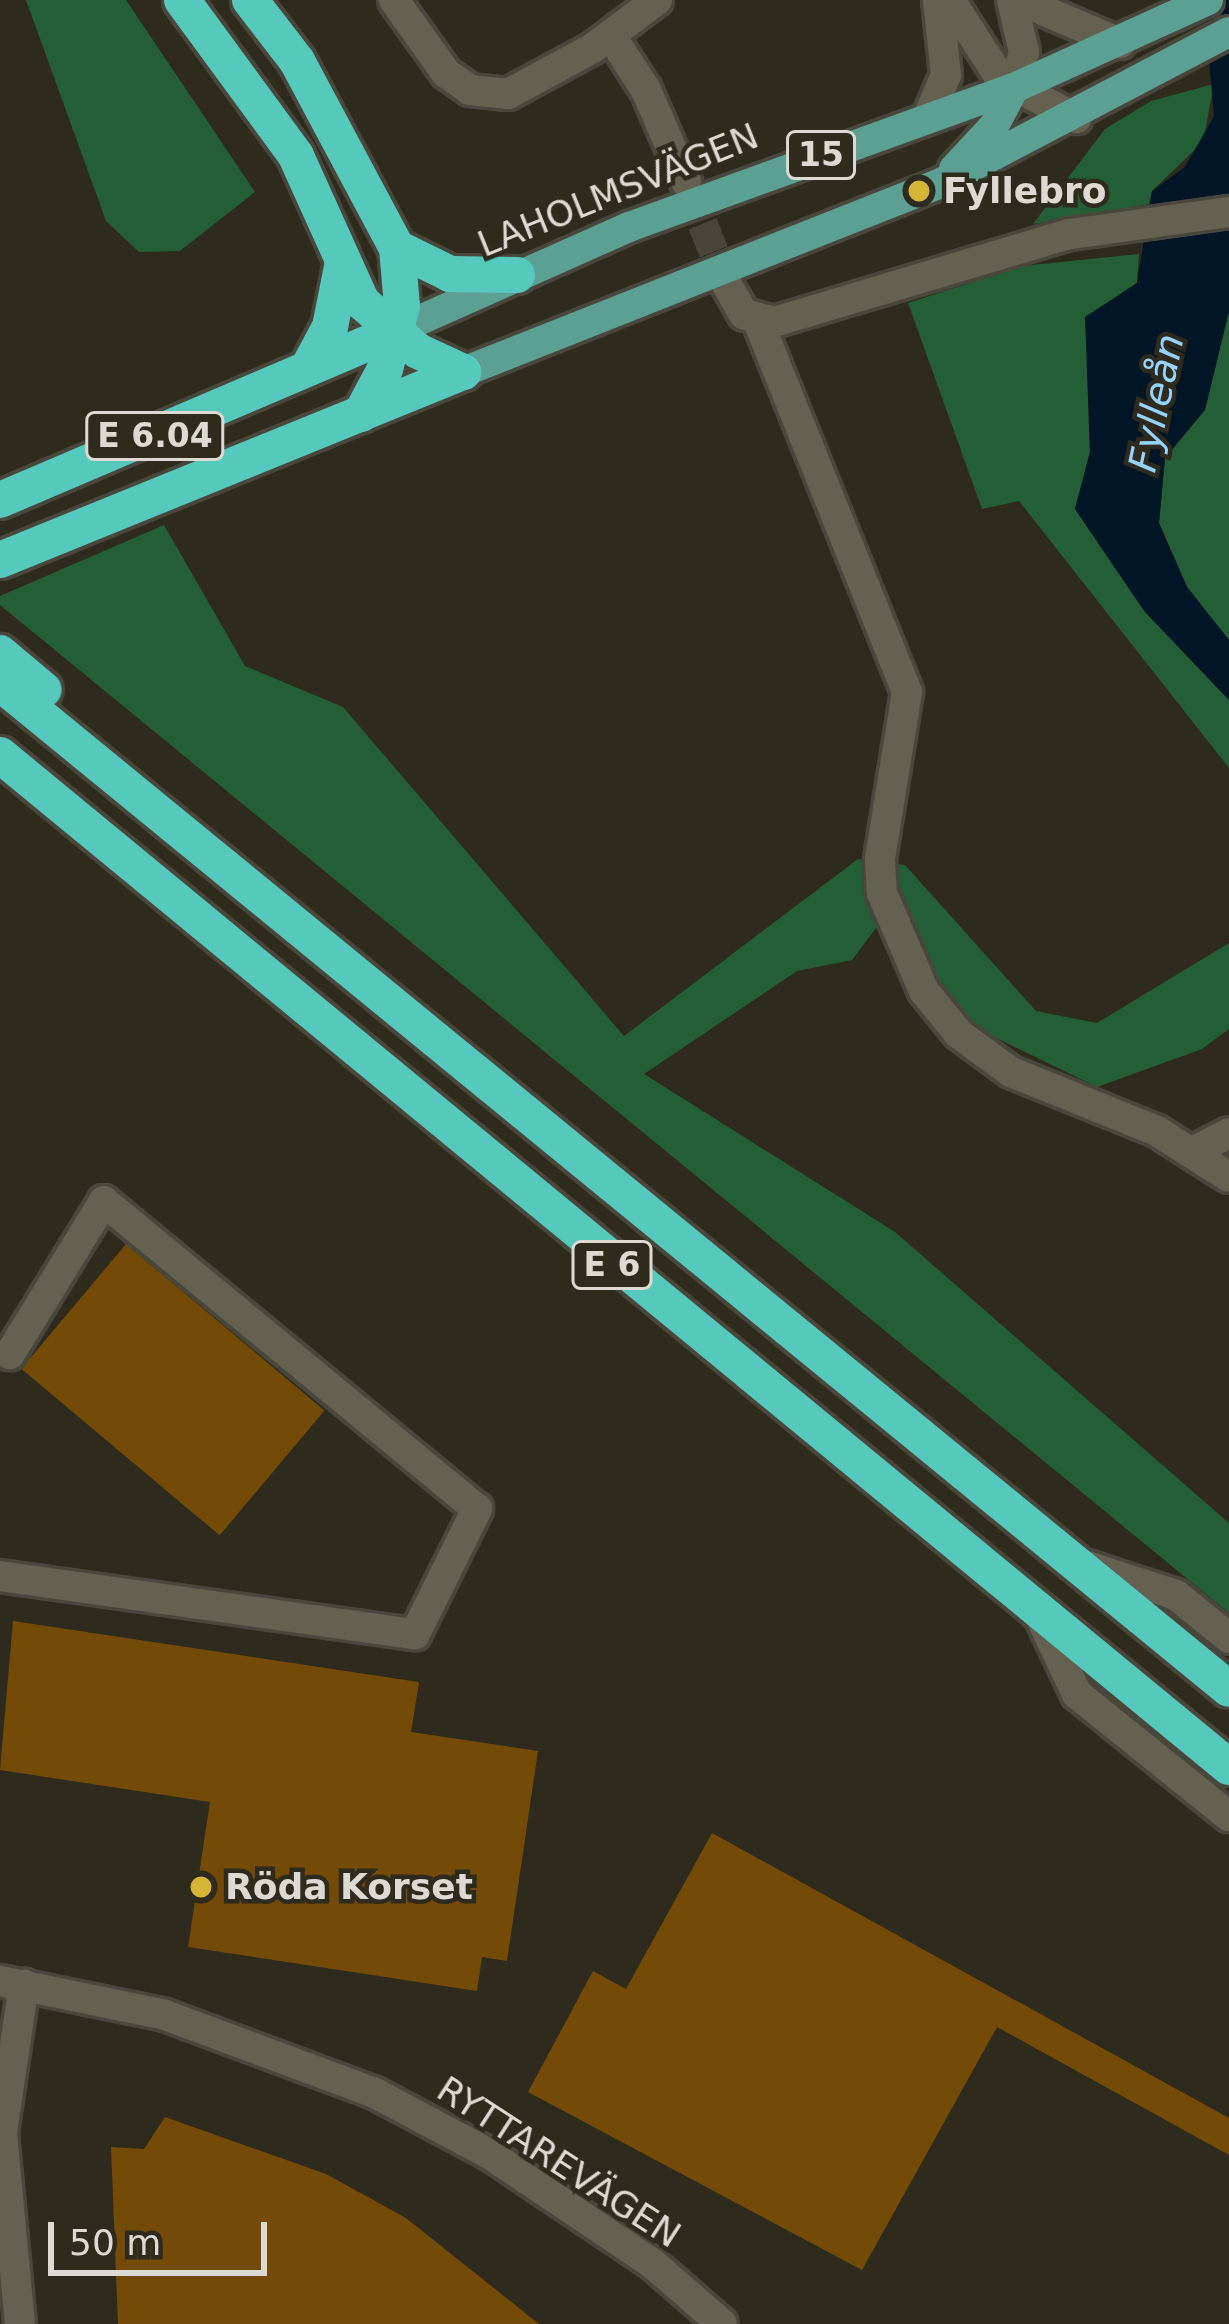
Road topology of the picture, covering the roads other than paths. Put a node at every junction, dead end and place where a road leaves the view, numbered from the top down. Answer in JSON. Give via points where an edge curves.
{"nodes":[{"id":1,"x":182,"y":0,"type":"edge"},
{"id":2,"x":250,"y":0,"type":"edge"},
{"id":3,"x":394,"y":0,"type":"edge"},
{"id":4,"x":657,"y":0,"type":"edge"},
{"id":5,"x":938,"y":0,"type":"edge"},
{"id":6,"x":950,"y":0,"type":"edge"},
{"id":7,"x":1015,"y":0,"type":"edge"},
{"id":8,"x":1208,"y":0,"type":"edge"},
{"id":9,"x":1229,"y":32,"type":"edge"},
{"id":10,"x":611,"y":36,"type":"junction"},
{"id":11,"x":1120,"y":44,"type":"junction"},
{"id":12,"x":1014,"y":88,"type":"junction"},
{"id":13,"x":928,"y":117,"type":"junction"},
{"id":14,"x":1076,"y":118,"type":"junction"},
{"id":15,"x":686,"y":182,"type":"tunnel mouth"},
{"id":16,"x":941,"y":183,"type":"junction"},
{"id":17,"x":1229,"y":212,"type":"edge"},
{"id":18,"x":397,"y":248,"type":"junction"},
{"id":19,"x":343,"y":262,"type":"junction"},
{"id":20,"x":517,"y":275,"type":"junction"},
{"id":21,"x":727,"y":285,"type":"tunnel mouth"},
{"id":22,"x":758,"y":321,"type":"junction"},
{"id":23,"x":393,"y":332,"type":"junction"},
{"id":24,"x":308,"y":368,"type":"junction"},
{"id":25,"x":463,"y":371,"type":"junction"},
{"id":26,"x":361,"y":414,"type":"junction"},
{"id":27,"x":0,"y":500,"type":"edge"},
{"id":28,"x":0,"y":560,"type":"edge"},
{"id":29,"x":0,"y":653,"type":"edge"},
{"id":30,"x":0,"y":682,"type":"edge"},
{"id":31,"x":0,"y":755,"type":"edge"},
{"id":32,"x":154,"y":810,"type":"junction"},
{"id":33,"x":1229,"y":1133,"type":"edge"},
{"id":34,"x":1196,"y":1150,"type":"junction"},
{"id":35,"x":1229,"y":1177,"type":"edge"},
{"id":36,"x":10,"y":1354,"type":"dead end"},
{"id":37,"x":1074,"y":1562,"type":"junction"},
{"id":38,"x":0,"y":1576,"type":"edge"},
{"id":39,"x":1038,"y":1612,"type":"junction"},
{"id":40,"x":1229,"y":1638,"type":"edge"},
{"id":41,"x":1229,"y":1689,"type":"edge"},
{"id":42,"x":1229,"y":1767,"type":"edge"},
{"id":43,"x":1229,"y":1816,"type":"edge"},
{"id":44,"x":12,"y":1983,"type":"edge"},
{"id":45,"x":1,"y":2132,"type":"edge"},
{"id":46,"x":20,"y":2324,"type":"edge"},
{"id":47,"x":722,"y":2324,"type":"edge"}],
"edges":[{"from":1,"to":19,"type":"highway","via":[[296,156]]},
{"from":2,"to":18,"type":"highway","via":[[307,77]]},
{"from":3,"to":10,"type":"street","via":[[446,73],[483,93],[520,90]]},
{"from":4,"to":10,"type":"street"},
{"from":5,"to":13,"type":"street","via":[[946,75]]},
{"from":6,"to":12,"type":"street","via":[[977,50]]},
{"from":7,"to":11,"type":"street"},
{"from":7,"to":12,"type":"street","via":[[1024,52]]},
{"from":8,"to":11,"type":"main road","name":"LAHOLMSVÄGEN","number":"15"},
{"from":9,"to":14,"type":"main road","number":"15"},
{"from":10,"to":15,"type":"street"},
{"from":11,"to":12,"type":"main road","name":"LAHOLMSVÄGEN","number":"15"},
{"from":12,"to":13,"type":"main road","name":"LAHOLMSVÄGEN","number":"15"},
{"from":12,"to":14,"type":"street"},
{"from":12,"to":16,"type":"main road","number":"15","via":[[994,126]]},
{"from":13,"to":20,"type":"main road","name":"LAHOLMSVÄGEN","number":"15"},
{"from":14,"to":16,"type":"main road","number":"15"},
{"from":16,"to":25,"type":"main road","number":"15"},
{"from":17,"to":22,"type":"street","via":[[1118,226]]},
{"from":18,"to":20,"type":"highway","via":[[450,274]]},
{"from":18,"to":23,"type":"highway","via":[[402,306]]},
{"from":19,"to":23,"type":"highway","via":[[362,302]]},
{"from":19,"to":24,"type":"highway","via":[[330,327]]},
{"from":20,"to":23,"type":"main road","name":"LAHOLMSVÄGEN","number":"15"},
{"from":21,"to":22,"type":"street"},
{"from":22,"to":34,"type":"street","via":[[907,692],[880,876],[924,991],[959,1034],[1011,1072]]},
{"from":23,"to":24,"type":"highway","name":"LAHOLMSVÄGEN","number":"E 6.04"},
{"from":23,"to":25,"type":"highway"},
{"from":23,"to":26,"type":"highway"},
{"from":24,"to":27,"type":"highway","name":"LAHOLMSVÄGEN","number":"E 6.04"},
{"from":25,"to":26,"type":"highway","number":"E 6.04"},
{"from":26,"to":28,"type":"highway","number":"E 6.04"},
{"from":29,"to":32,"type":"highway","via":[[126,758]]},
{"from":30,"to":32,"type":"highway","number":"E 6"},
{"from":31,"to":39,"type":"highway","number":"E 6"},
{"from":32,"to":37,"type":"highway","number":"E 6"},
{"from":33,"to":34,"type":"street"},
{"from":34,"to":35,"type":"street"},
{"from":36,"to":38,"type":"street","via":[[104,1201],[477,1509],[415,1634]]},
{"from":37,"to":40,"type":"street","via":[[1176,1595]]},
{"from":37,"to":41,"type":"highway","number":"E 6"},
{"from":39,"to":42,"type":"highway","number":"E 6"},
{"from":39,"to":43,"type":"street","via":[[1077,1694]]},
{"from":44,"to":45,"type":"street"},
{"from":44,"to":47,"type":"street","name":"RYTTAREVÄGEN","via":[[165,2015],[375,2093],[488,2153],[652,2264]]},
{"from":45,"to":46,"type":"street"}]}
